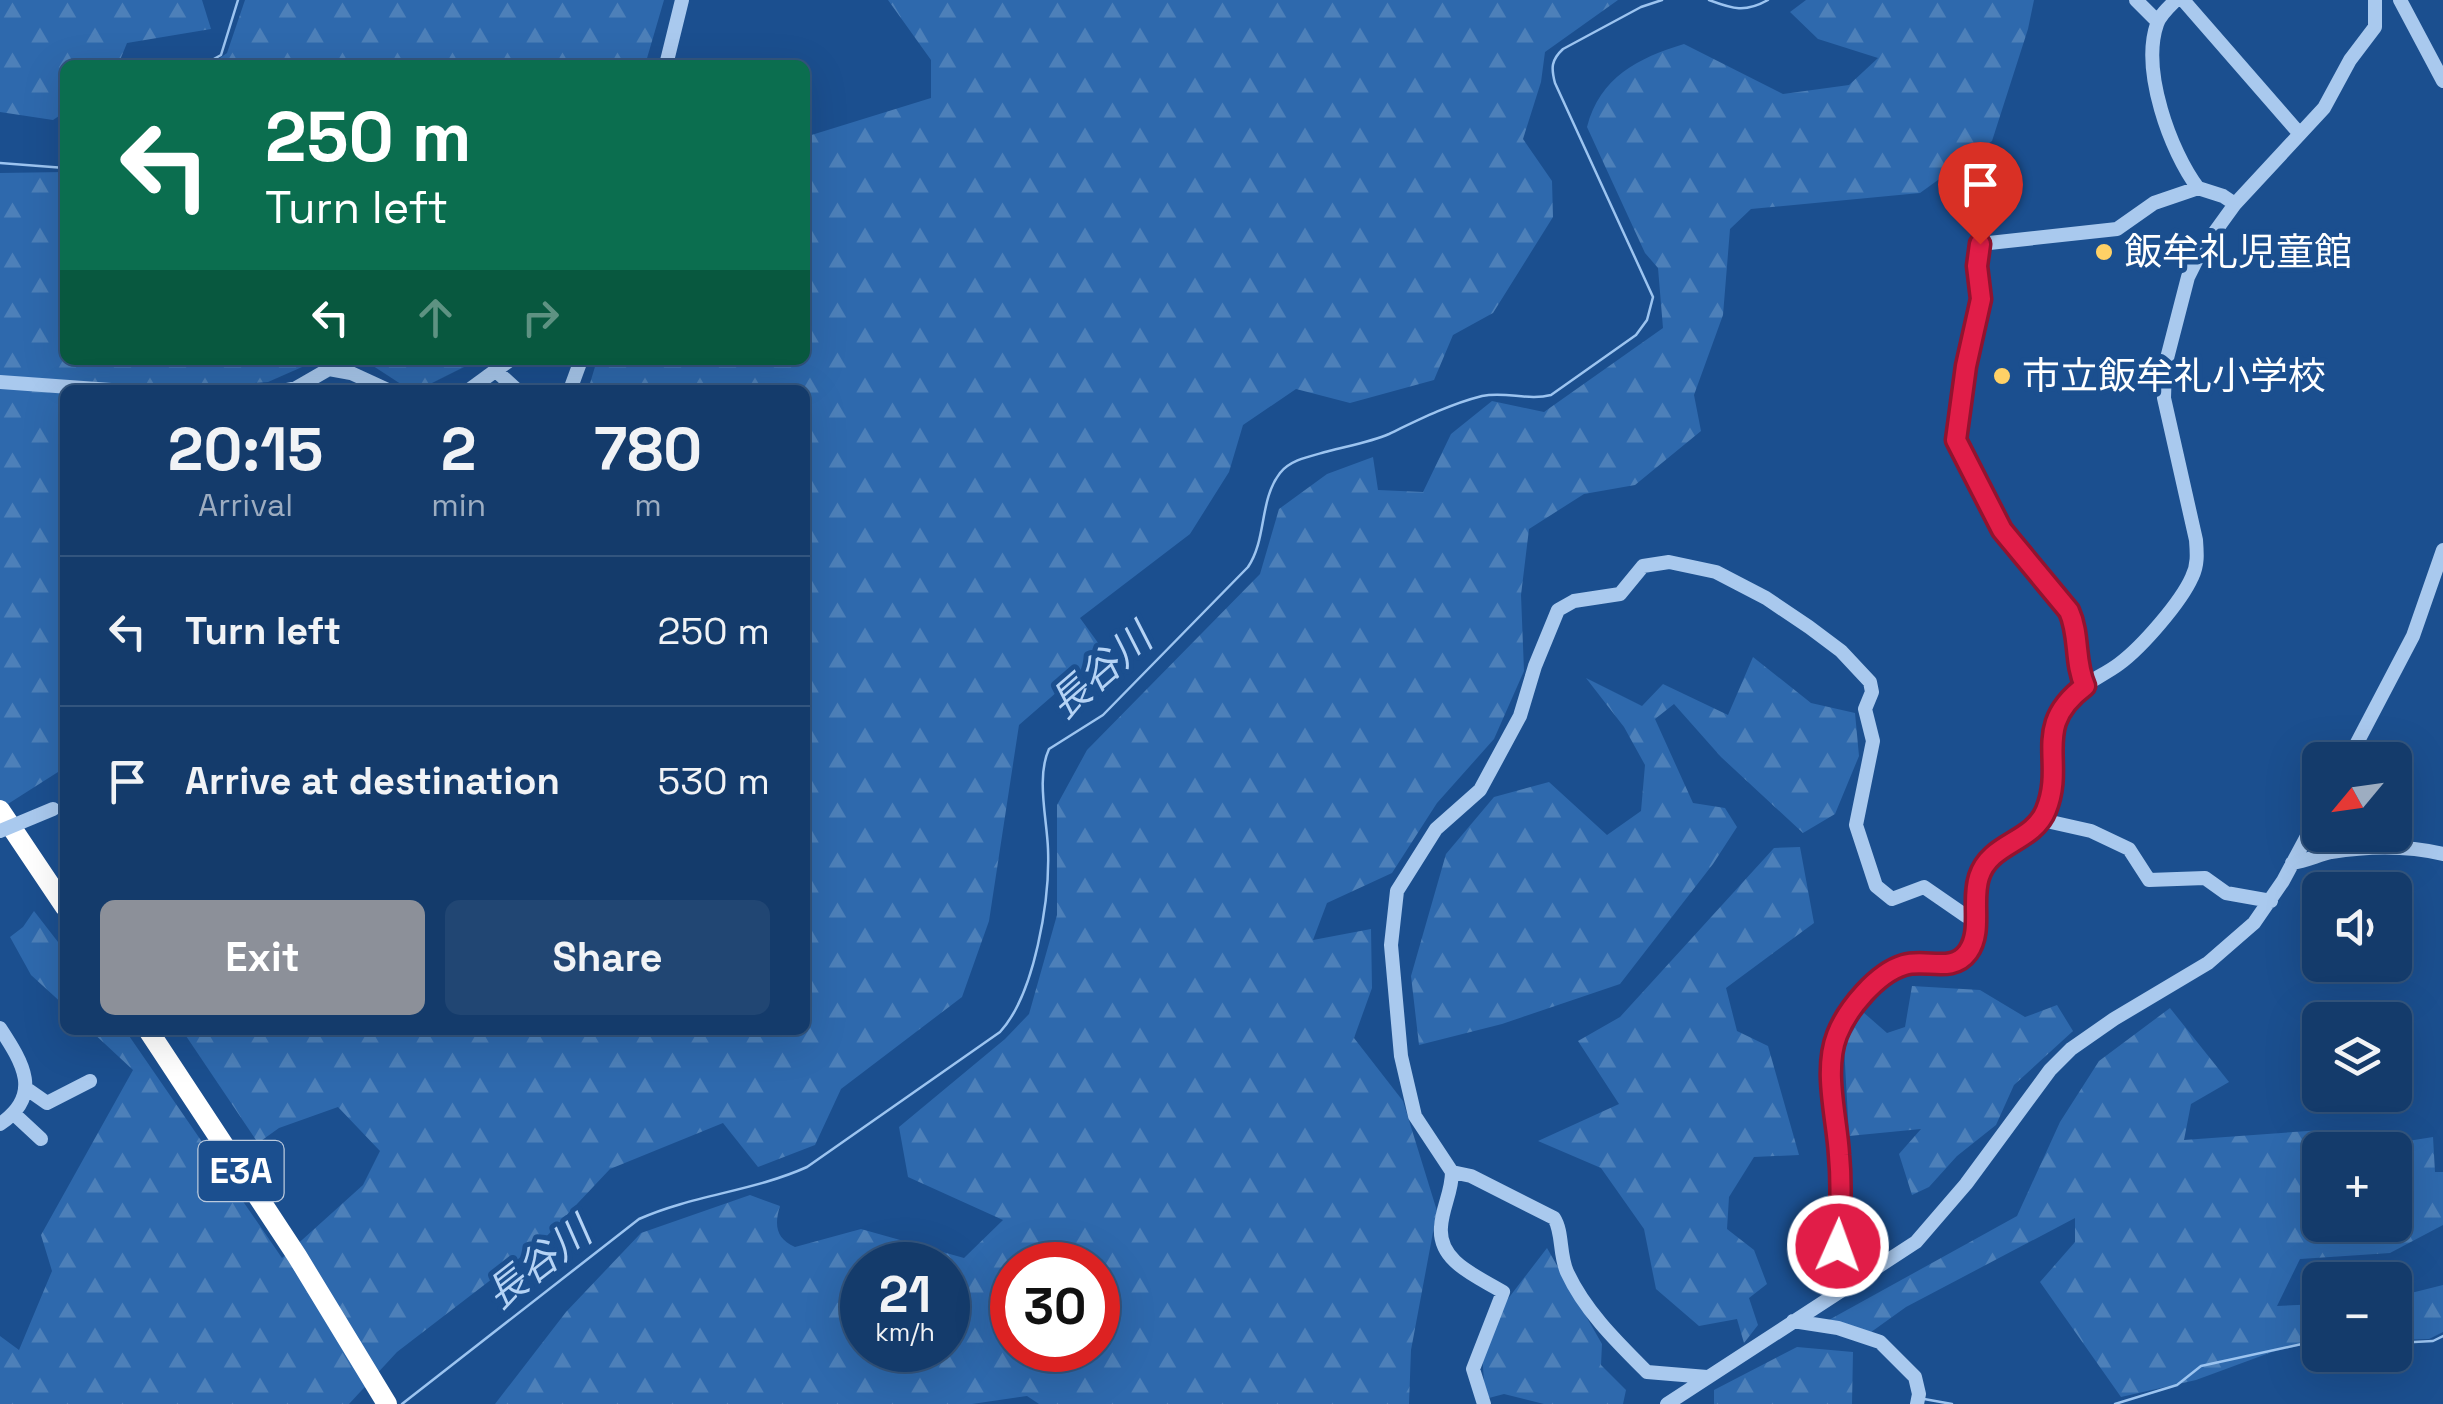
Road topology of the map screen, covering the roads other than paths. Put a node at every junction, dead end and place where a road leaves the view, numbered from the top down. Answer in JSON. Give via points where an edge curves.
{"nodes":[{"id":1,"x":682,"y":0,"type":"edge"},
{"id":2,"x":2136,"y":0,"type":"edge"},
{"id":3,"x":2180,"y":0,"type":"edge"},
{"id":4,"x":2375,"y":0,"type":"edge"},
{"id":5,"x":2400,"y":0,"type":"edge"},
{"id":6,"x":2157,"y":22,"type":"junction"},
{"id":7,"x":667,"y":60,"type":"edge"},
{"id":8,"x":2443,"y":82,"type":"edge"},
{"id":9,"x":2299,"y":133,"type":"junction"},
{"id":10,"x":2198,"y":188,"type":"junction"},
{"id":11,"x":2235,"y":204,"type":"junction"},
{"id":12,"x":503,"y":365,"type":"edge"},
{"id":13,"x":496,"y":370,"type":"junction"},
{"id":14,"x":0,"y":382,"type":"edge"},
{"id":15,"x":302,"y":385,"type":"edge"},
{"id":16,"x":377,"y":385,"type":"edge"},
{"id":17,"x":476,"y":385,"type":"edge"},
{"id":18,"x":512,"y":385,"type":"edge"},
{"id":19,"x":60,"y":386,"type":"edge"},
{"id":20,"x":2443,"y":550,"type":"edge"},
{"id":21,"x":2085,"y":686,"type":"junction"},
{"id":22,"x":2357,"y":742,"type":"edge"},
{"id":23,"x":59,"y":806,"type":"edge"},
{"id":24,"x":0,"y":810,"type":"edge"},
{"id":25,"x":2042,"y":820,"type":"junction"},
{"id":26,"x":0,"y":830,"type":"edge"},
{"id":27,"x":2302,"y":845,"type":"edge"},
{"id":28,"x":2443,"y":854,"type":"edge"},
{"id":29,"x":2292,"y":863,"type":"junction"},
{"id":30,"x":60,"y":900,"type":"edge"},
{"id":31,"x":2271,"y":901,"type":"junction"},
{"id":32,"x":1976,"y":918,"type":"junction"},
{"id":33,"x":0,"y":1028,"type":"edge"},
{"id":34,"x":151,"y":1035,"type":"edge"},
{"id":35,"x":90,"y":1082,"type":"dead end"},
{"id":36,"x":27,"y":1089,"type":"junction"},
{"id":37,"x":13,"y":1113,"type":"junction"},
{"id":38,"x":0,"y":1124,"type":"edge"},
{"id":39,"x":41,"y":1139,"type":"dead end"},
{"id":40,"x":1452,"y":1172,"type":"junction"},
{"id":41,"x":1845,"y":1288,"type":"junction"},
{"id":42,"x":1793,"y":1321,"type":"junction"},
{"id":43,"x":1707,"y":1377,"type":"junction"},
{"id":44,"x":388,"y":1404,"type":"edge"},
{"id":45,"x":1484,"y":1404,"type":"edge"},
{"id":46,"x":1667,"y":1404,"type":"edge"},
{"id":47,"x":1917,"y":1404,"type":"edge"}],
"edges":[{"from":1,"to":7,"type":"street"},
{"from":2,"to":6,"type":"street"},
{"from":3,"to":6,"type":"street"},
{"from":3,"to":9,"type":"street"},
{"from":4,"to":9,"type":"street","via":[[2372,34],[2324,108]]},
{"from":5,"to":8,"type":"street"},
{"from":6,"to":10,"type":"street","via":[[2152,48],[2159,99]]},
{"from":9,"to":11,"type":"street"},
{"from":10,"to":11,"type":"street"},
{"from":10,"to":21,"type":"street","via":[[2154,204],[2117,229],[1980,244],[1981,299],[1956,440],[2002,530],[2069,611]]},
{"from":11,"to":21,"type":"street","via":[[2188,277],[2165,366],[2166,419],[2196,540],[2196,567],[2133,653]]},
{"from":12,"to":13,"type":"street"},
{"from":13,"to":17,"type":"street"},
{"from":13,"to":18,"type":"street"},
{"from":14,"to":19,"type":"street"},
{"from":15,"to":16,"type":"street","via":[[329,369]]},
{"from":20,"to":22,"type":"street","via":[[2413,636]]},
{"from":21,"to":25,"type":"street","via":[[2054,724]]},
{"from":23,"to":26,"type":"street","bridge":true},
{"from":24,"to":30,"type":"highway"},
{"from":25,"to":31,"type":"street","via":[[2091,830],[2130,849],[2149,880],[2205,878],[2226,893]]},
{"from":25,"to":32,"type":"street","via":[[1988,861],[1978,878]]},
{"from":27,"to":29,"type":"street"},
{"from":28,"to":29,"type":"street","via":[[2368,848]]},
{"from":29,"to":31,"type":"street"},
{"from":31,"to":41,"type":"street","via":[[2208,963],[2071,1049],[1916,1242]]},
{"from":32,"to":40,"type":"street","via":[[1924,887],[1892,898],[1876,886],[1856,825],[1873,742],[1865,708],[1872,692],[1841,651],[1716,572],[1669,562],[1642,566],[1620,594],[1558,610],[1520,716],[1480,790],[1436,829],[1397,891],[1392,958],[1401,1056],[1415,1116]]},
{"from":32,"to":41,"type":"street","via":[[1971,947],[1959,960],[1894,970],[1860,1000],[1838,1034],[1832,1064],[1840,1172],[1837,1272]]},
{"from":33,"to":36,"type":"street"},
{"from":34,"to":44,"type":"highway","number":"E3A"},
{"from":35,"to":36,"type":"street","via":[[47,1103]]},
{"from":36,"to":37,"type":"street"},
{"from":37,"to":38,"type":"street"},
{"from":37,"to":39,"type":"street"},
{"from":40,"to":43,"type":"street","via":[[1554,1218],[1559,1253],[1576,1290],[1647,1372]]},
{"from":40,"to":45,"type":"street","via":[[1440,1225],[1442,1249],[1502,1292],[1472,1370]]},
{"from":41,"to":42,"type":"street"},
{"from":42,"to":43,"type":"street"},
{"from":42,"to":47,"type":"street","via":[[1880,1342],[1915,1377]]},
{"from":43,"to":46,"type":"street"}]}
